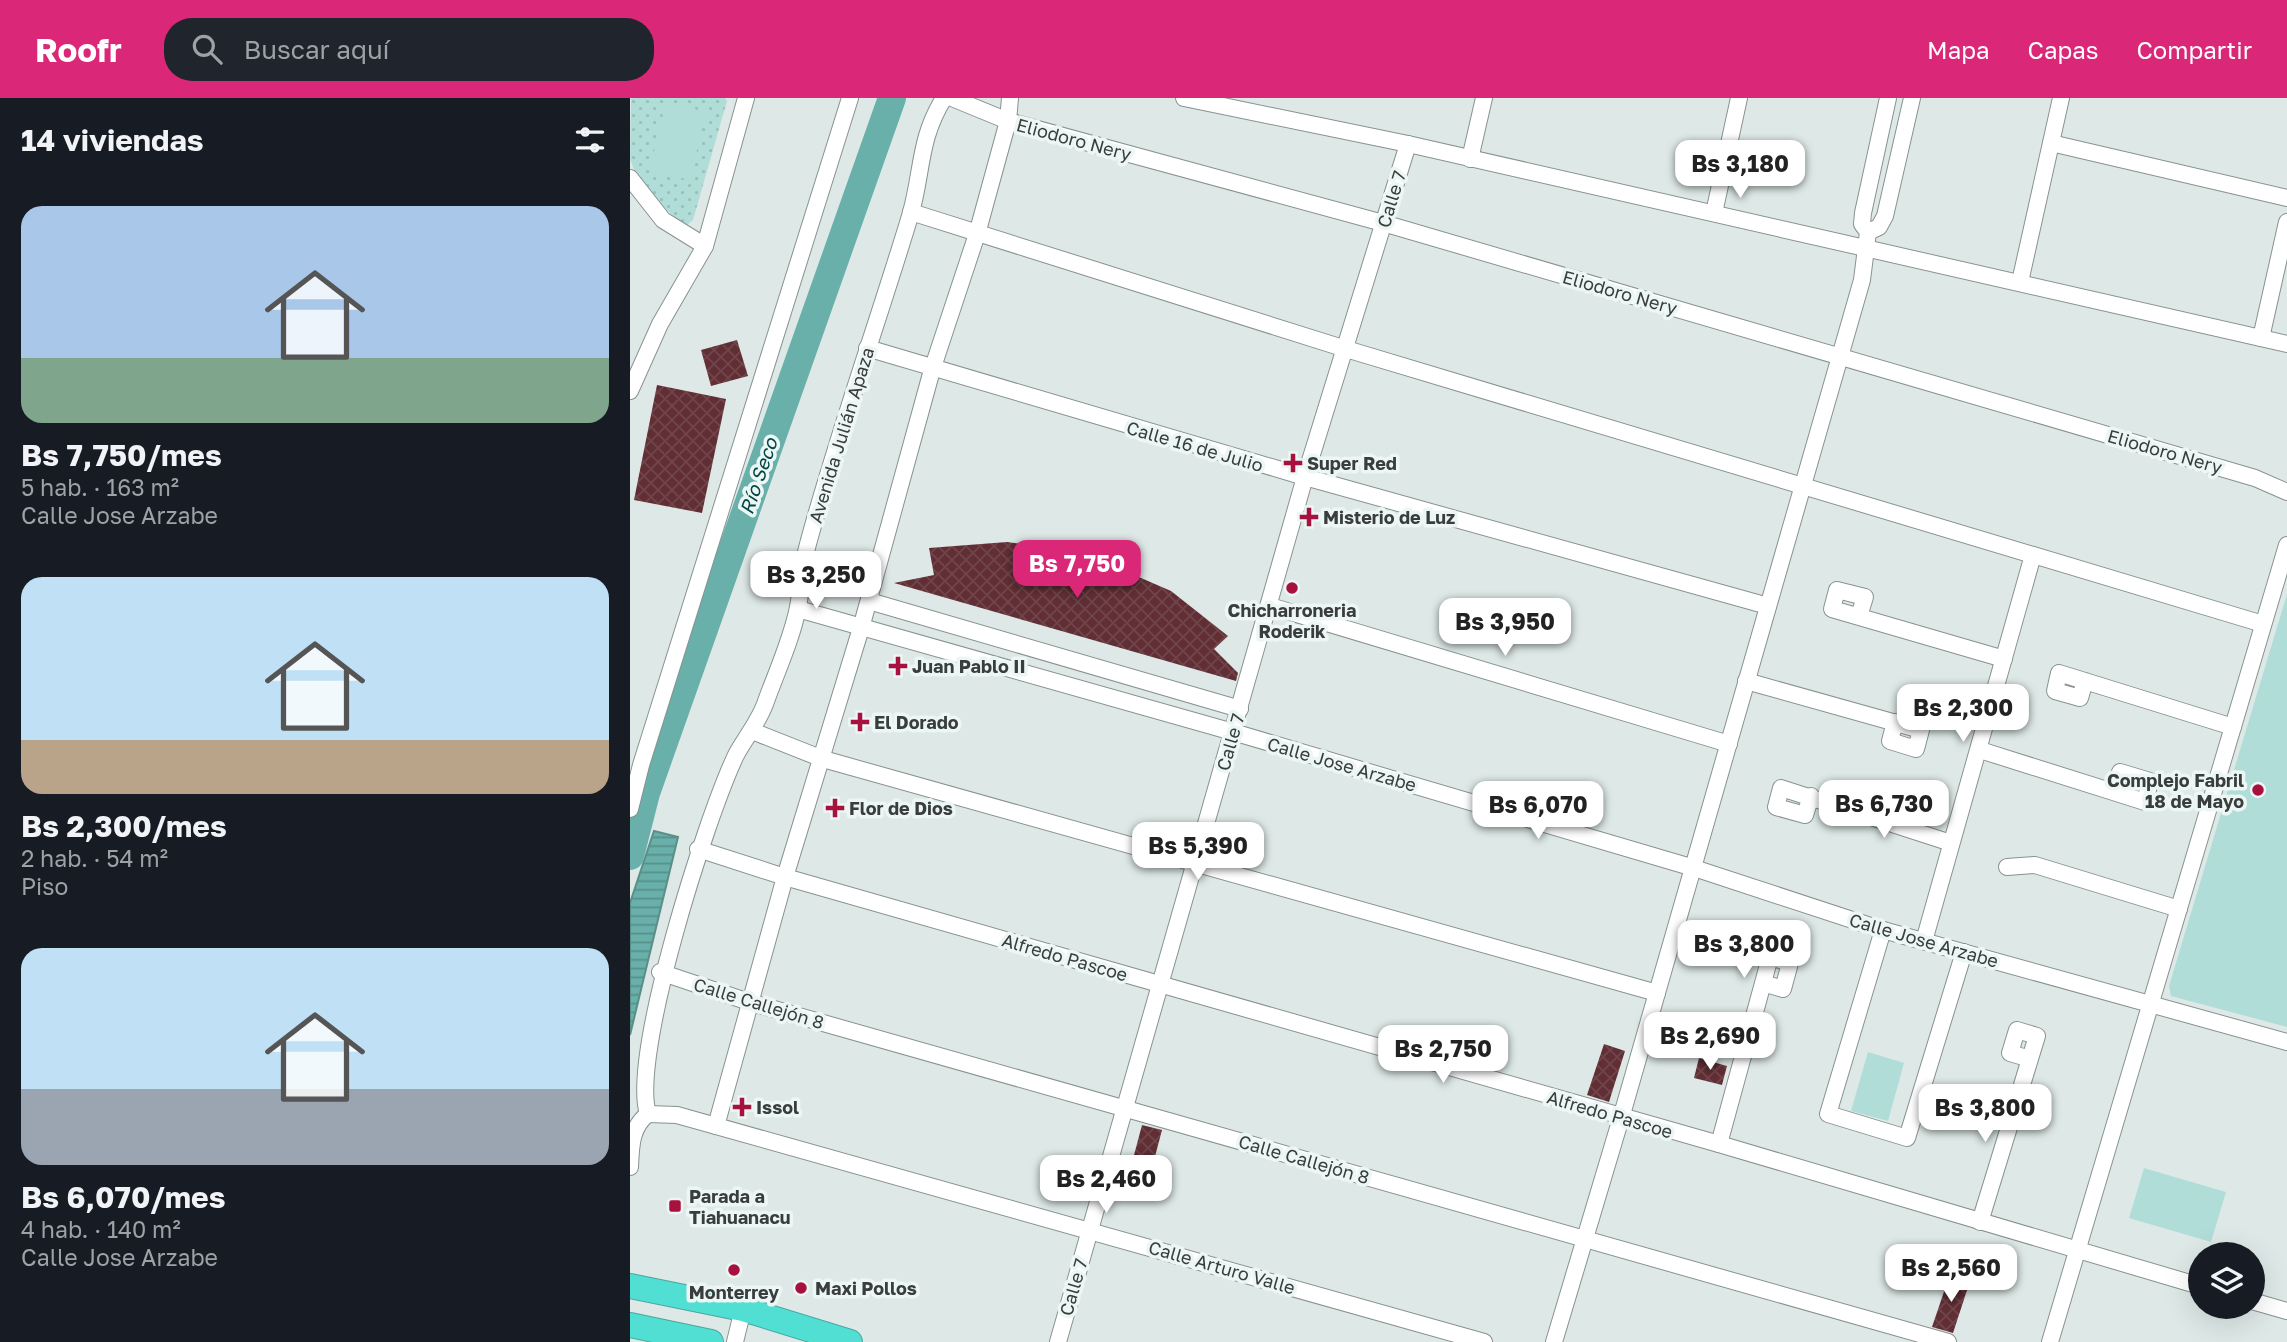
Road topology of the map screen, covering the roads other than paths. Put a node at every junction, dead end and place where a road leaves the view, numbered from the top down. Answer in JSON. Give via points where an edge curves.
{"nodes":[{"id":1,"x":746,"y":98,"type":"edge"},
{"id":2,"x":850,"y":98,"type":"edge"},
{"id":3,"x":944,"y":98,"type":"edge"},
{"id":4,"x":952,"y":98,"type":"edge"},
{"id":5,"x":1010,"y":98,"type":"edge"},
{"id":6,"x":1184,"y":98,"type":"edge"},
{"id":7,"x":1485,"y":98,"type":"edge"},
{"id":8,"x":1739,"y":98,"type":"edge"},
{"id":9,"x":1888,"y":98,"type":"edge"},
{"id":10,"x":1912,"y":98,"type":"edge"},
{"id":11,"x":2061,"y":98,"type":"edge"},
{"id":12,"x":1227,"y":102,"type":"edge"},
{"id":13,"x":1008,"y":121,"type":"junction"},
{"id":14,"x":2051,"y":143,"type":"junction"},
{"id":15,"x":1408,"y":145,"type":"junction"},
{"id":16,"x":1470,"y":159,"type":"junction"},
{"id":17,"x":630,"y":178,"type":"edge"},
{"id":18,"x":2287,"y":198,"type":"edge"},
{"id":19,"x":911,"y":212,"type":"junction"},
{"id":20,"x":1714,"y":214,"type":"junction"},
{"id":21,"x":2287,"y":222,"type":"edge"},
{"id":22,"x":1383,"y":223,"type":"junction"},
{"id":23,"x":977,"y":234,"type":"junction"},
{"id":24,"x":1867,"y":240,"type":"junction"},
{"id":25,"x":705,"y":246,"type":"junction"},
{"id":26,"x":2020,"y":282,"type":"junction"},
{"id":27,"x":2262,"y":338,"type":"junction"},
{"id":28,"x":2287,"y":344,"type":"edge"},
{"id":29,"x":867,"y":348,"type":"junction"},
{"id":30,"x":1346,"y":349,"type":"junction"},
{"id":31,"x":1840,"y":356,"type":"junction"},
{"id":32,"x":635,"y":366,"type":"edge"},
{"id":33,"x":932,"y":370,"type":"junction"},
{"id":34,"x":630,"y":391,"type":"edge"},
{"id":35,"x":1305,"y":477,"type":"junction"},
{"id":36,"x":1803,"y":485,"type":"junction"},
{"id":37,"x":2287,"y":492,"type":"edge"},
{"id":38,"x":2287,"y":545,"type":"edge"},
{"id":39,"x":2033,"y":555,"type":"junction"},
{"id":40,"x":869,"y":601,"type":"junction"},
{"id":41,"x":1270,"y":606,"type":"junction"},
{"id":42,"x":1768,"y":606,"type":"junction"},
{"id":43,"x":798,"y":609,"type":"junction"},
{"id":44,"x":1859,"y":616,"type":"dead end"},
{"id":45,"x":2263,"y":624,"type":"junction"},
{"id":46,"x":861,"y":628,"type":"junction"},
{"id":47,"x":2004,"y":659,"type":"junction"},
{"id":48,"x":1746,"y":681,"type":"junction"},
{"id":49,"x":2085,"y":681,"type":"dead end"},
{"id":50,"x":1240,"y":709,"type":"junction"},
{"id":51,"x":1895,"y":722,"type":"dead end"},
{"id":52,"x":2233,"y":727,"type":"junction"},
{"id":53,"x":752,"y":731,"type":"junction"},
{"id":54,"x":1233,"y":732,"type":"junction"},
{"id":55,"x":1729,"y":744,"type":"junction"},
{"id":56,"x":1980,"y":750,"type":"junction"},
{"id":57,"x":823,"y":759,"type":"junction"},
{"id":58,"x":635,"y":763,"type":"edge"},
{"id":59,"x":2114,"y":792,"type":"dead end"},
{"id":60,"x":1811,"y":796,"type":"dead end"},
{"id":61,"x":630,"y":809,"type":"edge"},
{"id":62,"x":1951,"y":843,"type":"junction"},
{"id":63,"x":698,"y":849,"type":"junction"},
{"id":64,"x":1196,"y":863,"type":"junction"},
{"id":65,"x":2007,"y":867,"type":"dead end"},
{"id":66,"x":1694,"y":868,"type":"junction"},
{"id":67,"x":785,"y":877,"type":"junction"},
{"id":68,"x":2179,"y":909,"type":"junction"},
{"id":69,"x":1883,"y":930,"type":"junction"},
{"id":70,"x":1924,"y":941,"type":"junction"},
{"id":71,"x":1964,"y":952,"type":"junction"},
{"id":72,"x":660,"y":972,"type":"junction"},
{"id":73,"x":1763,"y":983,"type":"dead end"},
{"id":74,"x":1161,"y":984,"type":"junction"},
{"id":75,"x":1657,"y":993,"type":"junction"},
{"id":76,"x":749,"y":1002,"type":"junction"},
{"id":77,"x":2150,"y":1005,"type":"junction"},
{"id":78,"x":2287,"y":1042,"type":"edge"},
{"id":79,"x":2030,"y":1059,"type":"dead end"},
{"id":80,"x":1124,"y":1107,"type":"junction"},
{"id":81,"x":648,"y":1114,"type":"junction"},
{"id":82,"x":1621,"y":1118,"type":"junction"},
{"id":83,"x":716,"y":1126,"type":"junction"},
{"id":84,"x":1719,"y":1144,"type":"junction"},
{"id":85,"x":630,"y":1167,"type":"edge"},
{"id":86,"x":1980,"y":1222,"type":"junction"},
{"id":87,"x":1089,"y":1229,"type":"junction"},
{"id":88,"x":1584,"y":1239,"type":"junction"},
{"id":89,"x":2077,"y":1250,"type":"junction"},
{"id":90,"x":2188,"y":1282,"type":"edge"},
{"id":91,"x":630,"y":1286,"type":"edge"},
{"id":92,"x":2265,"y":1305,"type":"edge"},
{"id":93,"x":743,"y":1309,"type":"junction"},
{"id":94,"x":2287,"y":1311,"type":"edge"},
{"id":95,"x":630,"y":1325,"type":"edge"},
{"id":96,"x":710,"y":1342,"type":"edge"},
{"id":97,"x":736,"y":1342,"type":"edge"},
{"id":98,"x":850,"y":1342,"type":"edge"},
{"id":99,"x":1058,"y":1342,"type":"edge"},
{"id":100,"x":1484,"y":1342,"type":"edge"},
{"id":101,"x":1554,"y":1342,"type":"edge"},
{"id":102,"x":1948,"y":1342,"type":"edge"},
{"id":103,"x":2050,"y":1342,"type":"edge"}],
"edges":[{"from":1,"to":25,"type":"street"},
{"from":2,"to":58,"type":"street"},
{"from":3,"to":19,"type":"street","name":"Avenida Julián Apaza","via":[[925,135]]},
{"from":4,"to":13,"type":"street","name":"Eliodoro Nery"},
{"from":5,"to":13,"type":"street"},
{"from":6,"to":12,"type":"street"},
{"from":7,"to":16,"type":"street"},
{"from":8,"to":20,"type":"street"},
{"from":9,"to":24,"type":"street","via":[[1863,214]]},
{"from":10,"to":24,"type":"street","via":[[1885,216]]},
{"from":11,"to":14,"type":"street"},
{"from":12,"to":15,"type":"street"},
{"from":13,"to":22,"type":"street","name":"Eliodoro Nery"},
{"from":13,"to":23,"type":"street"},
{"from":14,"to":18,"type":"street"},
{"from":14,"to":26,"type":"street"},
{"from":15,"to":16,"type":"street"},
{"from":15,"to":22,"type":"street","name":"Calle 7"},
{"from":16,"to":20,"type":"street"},
{"from":17,"to":25,"type":"street","via":[[663,220]]},
{"from":19,"to":23,"type":"street"},
{"from":19,"to":29,"type":"street","name":"Avenida Julián Apaza"},
{"from":20,"to":24,"type":"street"},
{"from":21,"to":27,"type":"street"},
{"from":22,"to":30,"type":"street","name":"Calle 7"},
{"from":22,"to":31,"type":"street","name":"Eliodoro Nery"},
{"from":23,"to":30,"type":"street"},
{"from":23,"to":33,"type":"street"},
{"from":24,"to":26,"type":"street"},
{"from":24,"to":31,"type":"street"},
{"from":25,"to":32,"type":"street"},
{"from":26,"to":27,"type":"street"},
{"from":27,"to":28,"type":"street"},
{"from":29,"to":33,"type":"street","name":"Calle 16 de Julio"},
{"from":29,"to":43,"type":"street","name":"Avenida Julián Apaza","via":[[807,547]]},
{"from":30,"to":35,"type":"street","name":"Calle 7"},
{"from":30,"to":36,"type":"street"},
{"from":31,"to":36,"type":"street"},
{"from":31,"to":37,"type":"street","name":"Eliodoro Nery","via":[[2255,478]]},
{"from":32,"to":34,"type":"street"},
{"from":33,"to":35,"type":"street","name":"Calle 16 de Julio"},
{"from":33,"to":40,"type":"street"},
{"from":35,"to":41,"type":"street","name":"Calle 7"},
{"from":35,"to":42,"type":"street","name":"Calle 16 de Julio"},
{"from":36,"to":39,"type":"street"},
{"from":36,"to":42,"type":"street"},
{"from":38,"to":45,"type":"street"},
{"from":39,"to":45,"type":"street"},
{"from":39,"to":47,"type":"street"},
{"from":40,"to":46,"type":"street"},
{"from":40,"to":50,"type":"street"},
{"from":41,"to":50,"type":"street","name":"Calle 7"},
{"from":41,"to":55,"type":"street"},
{"from":42,"to":48,"type":"street"},
{"from":43,"to":46,"type":"street","name":"Calle Jose Arzabe"},
{"from":43,"to":53,"type":"street","name":"Avenida Julián Apaza"},
{"from":44,"to":47,"type":"street"},
{"from":45,"to":52,"type":"street"},
{"from":46,"to":54,"type":"street","name":"Calle Jose Arzabe"},
{"from":46,"to":57,"type":"street"},
{"from":47,"to":56,"type":"street"},
{"from":48,"to":51,"type":"street"},
{"from":48,"to":55,"type":"street"},
{"from":49,"to":52,"type":"street"},
{"from":50,"to":54,"type":"street","name":"Calle 7"},
{"from":52,"to":68,"type":"street"},
{"from":53,"to":57,"type":"street"},
{"from":53,"to":63,"type":"street","name":"Avenida Julián Apaza","via":[[737,753]]},
{"from":54,"to":64,"type":"street","name":"Calle 7"},
{"from":54,"to":66,"type":"street","name":"Calle Jose Arzabe"},
{"from":55,"to":66,"type":"street"},
{"from":56,"to":59,"type":"street"},
{"from":56,"to":62,"type":"street"},
{"from":57,"to":64,"type":"street"},
{"from":57,"to":67,"type":"street"},
{"from":58,"to":61,"type":"street"},
{"from":60,"to":62,"type":"street"},
{"from":62,"to":70,"type":"street"},
{"from":63,"to":67,"type":"street","name":"Alfredo Pascoe"},
{"from":63,"to":72,"type":"street","name":"Avenida Julián Apaza"},
{"from":64,"to":74,"type":"street","name":"Calle 7"},
{"from":64,"to":75,"type":"street"},
{"from":65,"to":68,"type":"street","via":[[2035,865]]},
{"from":66,"to":69,"type":"street","name":"Calle Jose Arzabe"},
{"from":66,"to":75,"type":"street"},
{"from":67,"to":74,"type":"street","name":"Alfredo Pascoe"},
{"from":67,"to":76,"type":"street"},
{"from":68,"to":77,"type":"street"},
{"from":69,"to":70,"type":"street","name":"Calle Jose Arzabe"},
{"from":69,"to":71,"type":"street","via":[[1828,1114],[1907,1138]]},
{"from":70,"to":71,"type":"street","name":"Calle Jose Arzabe"},
{"from":71,"to":77,"type":"street","name":"Calle Jose Arzabe"},
{"from":72,"to":76,"type":"street","name":"Calle Callejón 8"},
{"from":72,"to":81,"type":"street","name":"Avenida Julián Apaza","via":[[645,1027],[640,1073],[641,1101]]},
{"from":73,"to":84,"type":"street"},
{"from":74,"to":80,"type":"street","name":"Calle 7"},
{"from":74,"to":82,"type":"street","name":"Alfredo Pascoe"},
{"from":75,"to":82,"type":"street"},
{"from":76,"to":80,"type":"street","name":"Calle Callejón 8"},
{"from":76,"to":83,"type":"street"},
{"from":77,"to":78,"type":"street","name":"Calle Jose Arzabe"},
{"from":77,"to":89,"type":"street"},
{"from":79,"to":86,"type":"street"},
{"from":80,"to":87,"type":"street","name":"Calle 7"},
{"from":80,"to":88,"type":"street","name":"Calle Callejón 8"},
{"from":81,"to":83,"type":"street","name":"Calle Arturo Valle","via":[[677,1115]]},
{"from":81,"to":85,"type":"street","via":[[632,1138]]},
{"from":82,"to":84,"type":"street","name":"Alfredo Pascoe"},
{"from":82,"to":88,"type":"street"},
{"from":83,"to":87,"type":"street","name":"Calle Arturo Valle"},
{"from":84,"to":86,"type":"street","name":"Alfredo Pascoe"},
{"from":86,"to":89,"type":"street","name":"Alfredo Pascoe"},
{"from":87,"to":99,"type":"street","name":"Calle 7"},
{"from":87,"to":100,"type":"street","name":"Calle Arturo Valle"},
{"from":88,"to":101,"type":"street"},
{"from":88,"to":102,"type":"street","name":"Calle Callejón 8"},
{"from":89,"to":90,"type":"street","name":"Alfredo Pascoe"},
{"from":89,"to":103,"type":"street"},
{"from":91,"to":93,"type":"highway"},
{"from":92,"to":94,"type":"street"},
{"from":93,"to":97,"type":"street"},
{"from":93,"to":98,"type":"highway"},
{"from":95,"to":96,"type":"highway"}]}
